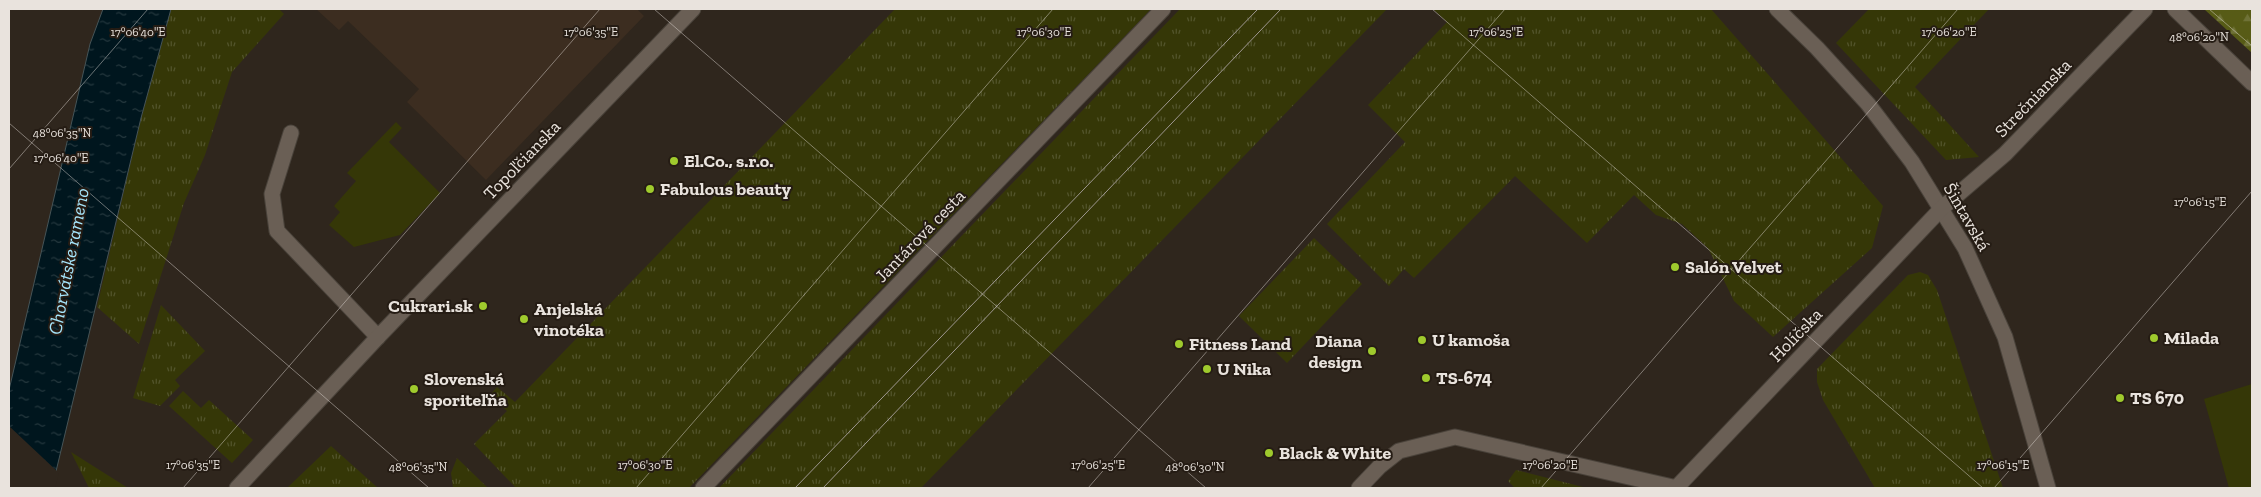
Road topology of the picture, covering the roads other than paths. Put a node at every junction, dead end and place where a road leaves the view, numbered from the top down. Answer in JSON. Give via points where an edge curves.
{"nodes":[{"id":1,"x":693,"y":9,"type":"edge"},
{"id":2,"x":1163,"y":9,"type":"edge"},
{"id":3,"x":1777,"y":9,"type":"edge"},
{"id":4,"x":2145,"y":9,"type":"edge"},
{"id":5,"x":2175,"y":9,"type":"edge"},
{"id":6,"x":2252,"y":83,"type":"edge"},
{"id":7,"x":291,"y":133,"type":"dead end"},
{"id":8,"x":1942,"y":208,"type":"junction"},
{"id":9,"x":378,"y":337,"type":"junction"},
{"id":10,"x":237,"y":488,"type":"edge"},
{"id":11,"x":703,"y":488,"type":"edge"},
{"id":12,"x":1359,"y":488,"type":"edge"},
{"id":13,"x":1676,"y":488,"type":"edge"},
{"id":14,"x":2048,"y":488,"type":"edge"}],
"edges":[{"from":1,"to":9,"type":"street","name":"Topoľčianska"},
{"from":2,"to":11,"type":"street","name":"Jantárová cesta"},
{"from":3,"to":8,"type":"street","name":"Šintavská","via":[[1868,104]]},
{"from":4,"to":8,"type":"street","name":"Strečnianska","via":[[2005,154]]},
{"from":5,"to":6,"type":"street"},
{"from":7,"to":9,"type":"street","via":[[272,194],[277,231]]},
{"from":8,"to":13,"type":"street","name":"Holíčska"},
{"from":8,"to":14,"type":"street","name":"Šintavská","via":[[1965,248],[2005,337]]},
{"from":9,"to":10,"type":"street","name":"Topoľčianska"},
{"from":12,"to":13,"type":"street","name":"Holíčska","via":[[1399,451],[1455,437]]}]}
